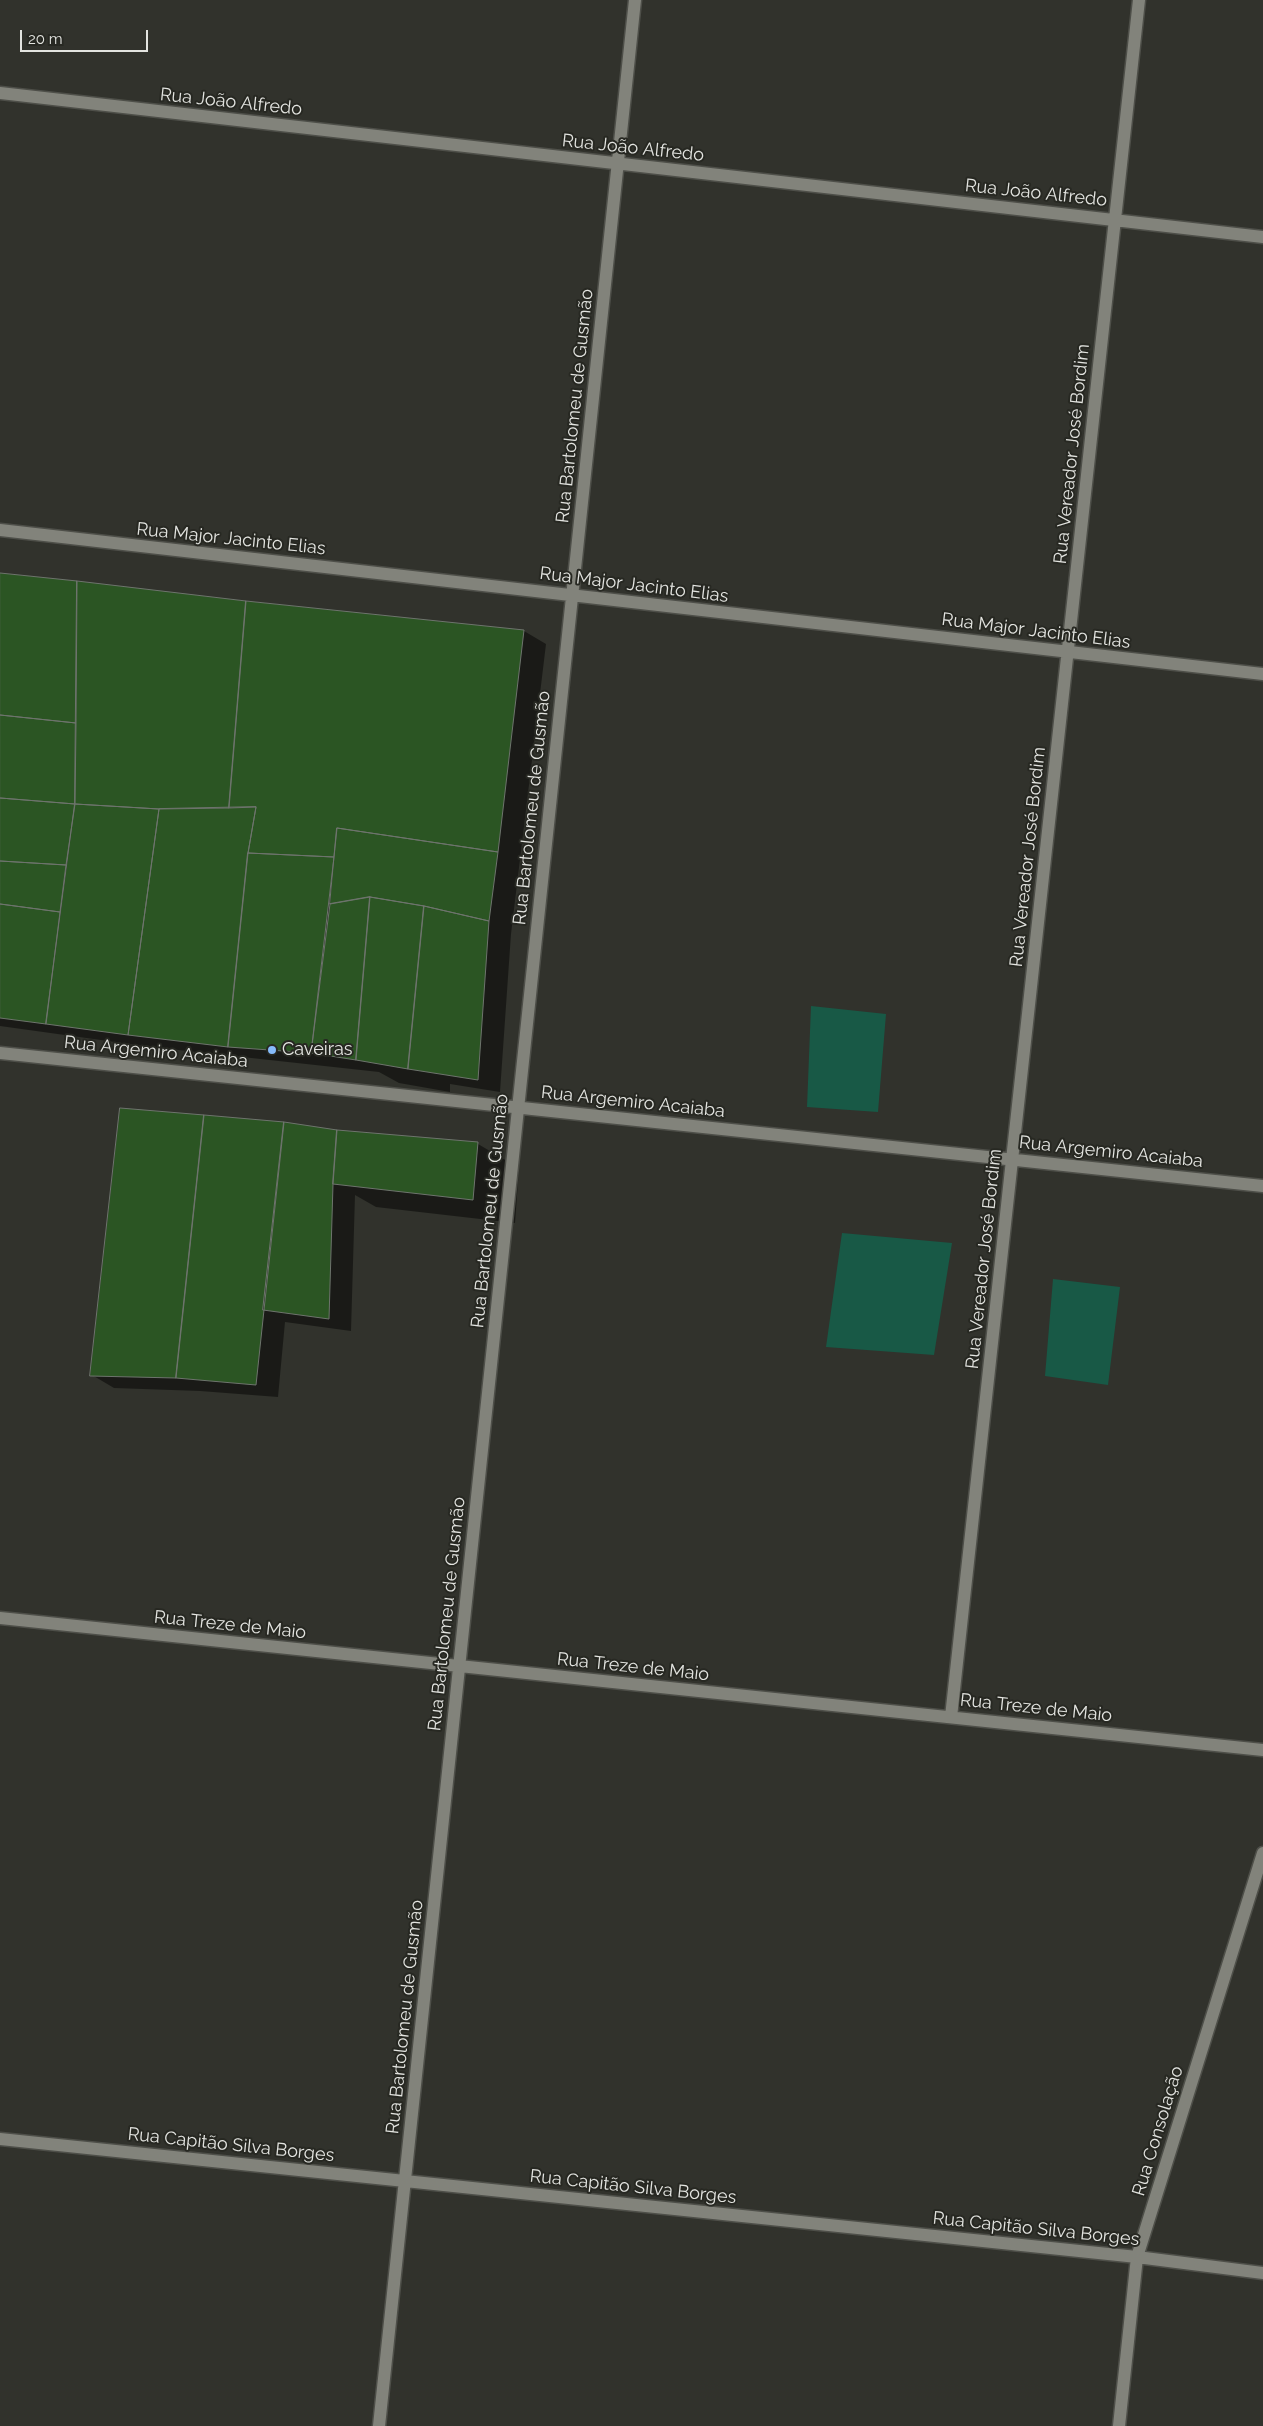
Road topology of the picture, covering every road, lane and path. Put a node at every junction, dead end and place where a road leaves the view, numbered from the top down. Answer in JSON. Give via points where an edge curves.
{"nodes":[{"id":1,"x":635,"y":0,"type":"edge"},
{"id":2,"x":1139,"y":0,"type":"edge"},
{"id":3,"x":0,"y":93,"type":"edge"},
{"id":4,"x":618,"y":164,"type":"junction"},
{"id":5,"x":1115,"y":220,"type":"junction"},
{"id":6,"x":1263,"y":237,"type":"edge"},
{"id":7,"x":0,"y":530,"type":"edge"},
{"id":8,"x":572,"y":595,"type":"junction"},
{"id":9,"x":1068,"y":652,"type":"junction"},
{"id":10,"x":1263,"y":674,"type":"edge"},
{"id":11,"x":0,"y":1053,"type":"edge"},
{"id":12,"x":518,"y":1108,"type":"junction"},
{"id":13,"x":1012,"y":1159,"type":"junction"},
{"id":14,"x":1263,"y":1186,"type":"edge"},
{"id":15,"x":0,"y":1618,"type":"edge"},
{"id":16,"x":460,"y":1666,"type":"junction"},
{"id":17,"x":951,"y":1717,"type":"junction"},
{"id":18,"x":1263,"y":1750,"type":"edge"},
{"id":19,"x":1263,"y":1853,"type":"edge"},
{"id":20,"x":0,"y":2139,"type":"edge"},
{"id":21,"x":405,"y":2181,"type":"junction"},
{"id":22,"x":1137,"y":2257,"type":"junction"},
{"id":23,"x":1263,"y":2273,"type":"edge"},
{"id":24,"x":380,"y":2426,"type":"edge"},
{"id":25,"x":1119,"y":2426,"type":"edge"}],
"edges":[{"from":1,"to":4,"type":"street","name":"Rua Bartolomeu de Gusmão"},
{"from":2,"to":5,"type":"street","name":"Rua Vereador José Bordim"},
{"from":3,"to":4,"type":"street","name":"Rua João Alfredo"},
{"from":4,"to":5,"type":"street","name":"Rua João Alfredo"},
{"from":4,"to":8,"type":"street","name":"Rua Bartolomeu de Gusmão"},
{"from":5,"to":6,"type":"street","name":"Rua João Alfredo"},
{"from":5,"to":9,"type":"street","name":"Rua Vereador José Bordim"},
{"from":7,"to":8,"type":"street","name":"Rua Major Jacinto Elias"},
{"from":8,"to":9,"type":"street","name":"Rua Major Jacinto Elias"},
{"from":8,"to":12,"type":"street","name":"Rua Bartolomeu de Gusmão"},
{"from":9,"to":10,"type":"street","name":"Rua Major Jacinto Elias"},
{"from":9,"to":13,"type":"street","name":"Rua Vereador José Bordim"},
{"from":11,"to":12,"type":"street","name":"Rua Argemiro Acaiaba"},
{"from":12,"to":13,"type":"street","name":"Rua Argemiro Acaiaba"},
{"from":12,"to":16,"type":"street","name":"Rua Bartolomeu de Gusmão"},
{"from":13,"to":14,"type":"street","name":"Rua Argemiro Acaiaba"},
{"from":13,"to":17,"type":"street","name":"Rua Vereador José Bordim"},
{"from":15,"to":16,"type":"street","name":"Rua Treze de Maio"},
{"from":16,"to":17,"type":"street","name":"Rua Treze de Maio"},
{"from":16,"to":21,"type":"street","name":"Rua Bartolomeu de Gusmão"},
{"from":17,"to":18,"type":"street","name":"Rua Treze de Maio"},
{"from":19,"to":22,"type":"street","name":"Rua Consolação"},
{"from":20,"to":21,"type":"street","name":"Rua Capitão Silva Borges"},
{"from":21,"to":22,"type":"street","name":"Rua Capitão Silva Borges"},
{"from":21,"to":24,"type":"street","name":"Rua Bartolomeu de Gusmão"},
{"from":22,"to":23,"type":"street","name":"Rua Capitão Silva Borges"},
{"from":22,"to":25,"type":"street","name":"Rua Consolação"}]}
